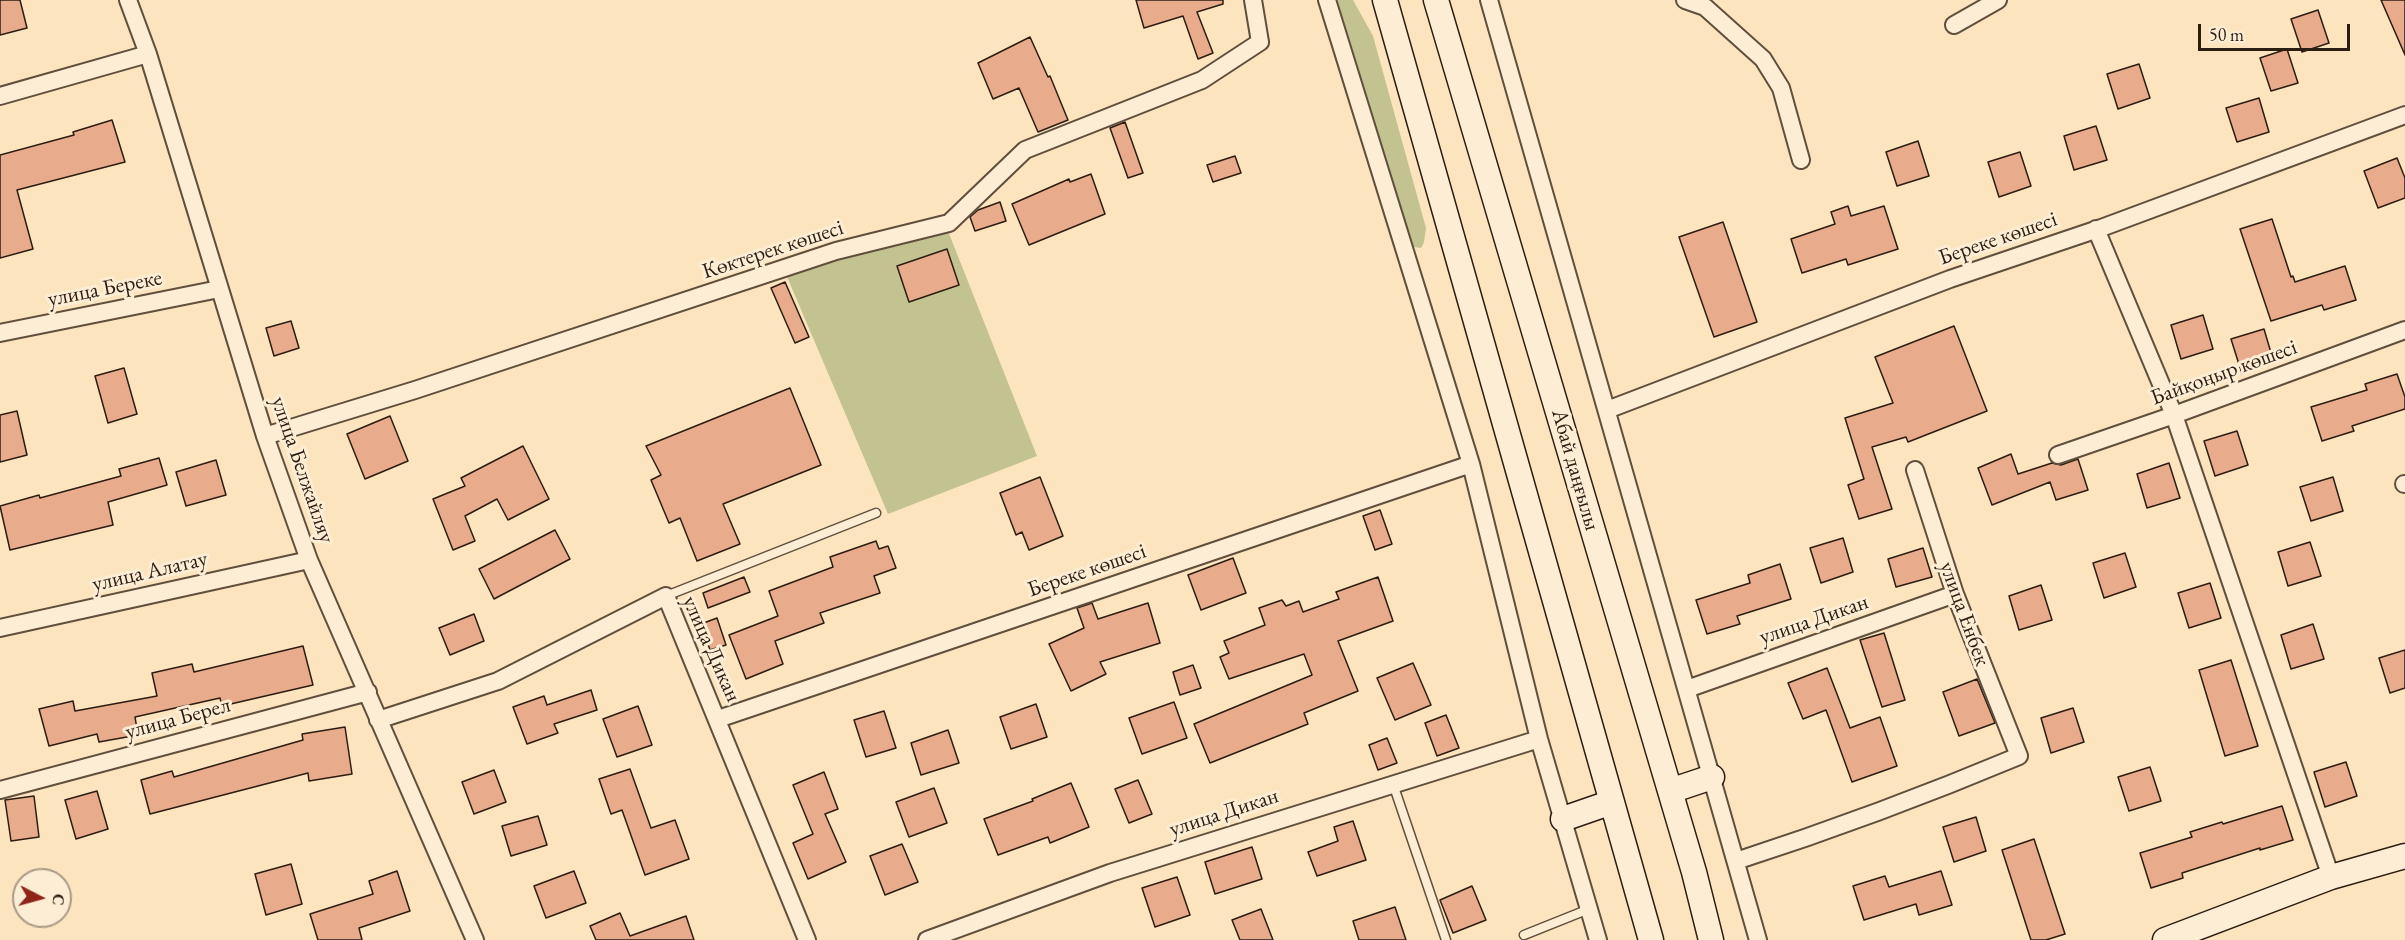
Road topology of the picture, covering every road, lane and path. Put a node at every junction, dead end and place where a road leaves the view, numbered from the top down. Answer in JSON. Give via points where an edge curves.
{"nodes":[{"id":1,"x":128,"y":0,"type":"edge"},
{"id":2,"x":1253,"y":0,"type":"edge"},
{"id":3,"x":1327,"y":0,"type":"edge"},
{"id":4,"x":1385,"y":0,"type":"edge"},
{"id":5,"x":1436,"y":0,"type":"edge"},
{"id":6,"x":1489,"y":0,"type":"edge"},
{"id":7,"x":1685,"y":0,"type":"edge"},
{"id":8,"x":1998,"y":0,"type":"edge"},
{"id":9,"x":1954,"y":25,"type":"dead end"},
{"id":10,"x":148,"y":54,"type":"junction"},
{"id":11,"x":0,"y":96,"type":"edge"},
{"id":12,"x":2405,"y":115,"type":"edge"},
{"id":13,"x":1800,"y":159,"type":"dead end"},
{"id":14,"x":2096,"y":229,"type":"junction"},
{"id":15,"x":219,"y":289,"type":"junction"},
{"id":16,"x":2405,"y":330,"type":"edge"},
{"id":17,"x":0,"y":333,"type":"edge"},
{"id":18,"x":1607,"y":410,"type":"junction"},
{"id":19,"x":2174,"y":415,"type":"junction"},
{"id":20,"x":265,"y":436,"type":"junction"},
{"id":21,"x":2058,"y":455,"type":"dead end"},
{"id":22,"x":1470,"y":464,"type":"junction"},
{"id":23,"x":1915,"y":470,"type":"dead end"},
{"id":24,"x":876,"y":513,"type":"dead end"},
{"id":25,"x":309,"y":560,"type":"junction"},
{"id":26,"x":1955,"y":594,"type":"junction"},
{"id":27,"x":666,"y":596,"type":"junction"},
{"id":28,"x":0,"y":628,"type":"edge"},
{"id":29,"x":1687,"y":689,"type":"junction"},
{"id":30,"x":368,"y":692,"type":"junction"},
{"id":31,"x":718,"y":719,"type":"junction"},
{"id":32,"x":378,"y":720,"type":"junction"},
{"id":33,"x":1539,"y":739,"type":"junction"},
{"id":34,"x":1712,"y":777,"type":"junction"},
{"id":35,"x":1393,"y":784,"type":"junction"},
{"id":36,"x":0,"y":790,"type":"edge"},
{"id":37,"x":1670,"y":791,"type":"junction"},
{"id":38,"x":1612,"y":802,"type":"junction"},
{"id":39,"x":1563,"y":819,"type":"junction"},
{"id":40,"x":2405,"y":856,"type":"edge"},
{"id":41,"x":1736,"y":861,"type":"junction"},
{"id":42,"x":2331,"y":877,"type":"junction"},
{"id":43,"x":1589,"y":909,"type":"junction"},
{"id":44,"x":1524,"y":935,"type":"dead end"},
{"id":45,"x":475,"y":940,"type":"edge"},
{"id":46,"x":807,"y":940,"type":"edge"},
{"id":47,"x":927,"y":940,"type":"edge"},
{"id":48,"x":1446,"y":940,"type":"edge"},
{"id":49,"x":1598,"y":940,"type":"edge"},
{"id":50,"x":1652,"y":940,"type":"edge"},
{"id":51,"x":1711,"y":940,"type":"edge"},
{"id":52,"x":1758,"y":940,"type":"edge"},
{"id":53,"x":2165,"y":940,"type":"edge"}],
"edges":[{"from":1,"to":10,"type":"street","name":"улица Белжайляу"},
{"from":2,"to":20,"type":"street","name":"Көктерек көшесі","via":[[1260,42],[1202,81],[1025,150],[949,223],[836,251]]},
{"from":3,"to":22,"type":"street"},
{"from":4,"to":38,"type":"main road"},
{"from":5,"to":37,"type":"main road","name":"Абай даңғылы"},
{"from":6,"to":18,"type":"street"},
{"from":7,"to":13,"type":"street","via":[[1705,7],[1763,59],[1781,88]]},
{"from":8,"to":9,"type":"street"},
{"from":10,"to":11,"type":"street"},
{"from":10,"to":15,"type":"street","name":"улица Белжайляу"},
{"from":12,"to":14,"type":"street","name":"Береке көшесі"},
{"from":14,"to":18,"type":"street","name":"Береке көшесі","via":[[1950,279]]},
{"from":14,"to":19,"type":"street"},
{"from":15,"to":17,"type":"street","name":"улица Береке"},
{"from":15,"to":20,"type":"street","name":"улица Белжайляу"},
{"from":16,"to":19,"type":"street","name":"Байқоңыр көшесі"},
{"from":18,"to":29,"type":"street"},
{"from":19,"to":21,"type":"street","name":"Байқоңыр көшесі"},
{"from":19,"to":42,"type":"street"},
{"from":20,"to":25,"type":"street","name":"улица Белжайляу"},
{"from":22,"to":31,"type":"street","name":"Береке көшесі"},
{"from":22,"to":33,"type":"street"},
{"from":23,"to":26,"type":"street","name":"улица Енбек"},
{"from":24,"to":27,"type":"lane"},
{"from":25,"to":28,"type":"street","name":"улица Алатау"},
{"from":25,"to":30,"type":"street","name":"улица Белжайляу"},
{"from":26,"to":29,"type":"street","name":"улица Дикан"},
{"from":26,"to":41,"type":"street","name":"улица Енбек","via":[[2019,756],[1811,837]]},
{"from":27,"to":31,"type":"street","name":"улица Дикан"},
{"from":27,"to":32,"type":"street","name":"улица Дикан","via":[[498,681]]},
{"from":29,"to":34,"type":"street"},
{"from":30,"to":32,"type":"street","name":"улица Белжайляу"},
{"from":30,"to":36,"type":"street","name":"улица Берел"},
{"from":31,"to":46,"type":"street","name":"улица Дикан"},
{"from":32,"to":45,"type":"street","name":"улица Белжайляу"},
{"from":33,"to":35,"type":"street","name":"улица Дикан"},
{"from":33,"to":39,"type":"street"},
{"from":34,"to":37,"type":"main road"},
{"from":34,"to":41,"type":"street"},
{"from":35,"to":47,"type":"street","name":"улица Дикан","via":[[1110,873]]},
{"from":35,"to":48,"type":"lane"},
{"from":37,"to":51,"type":"main road","name":"Абай даңғылы"},
{"from":38,"to":39,"type":"main road"},
{"from":38,"to":50,"type":"main road"},
{"from":39,"to":43,"type":"street"},
{"from":40,"to":42,"type":"main road"},
{"from":41,"to":52,"type":"street"},
{"from":42,"to":53,"type":"main road"},
{"from":43,"to":44,"type":"lane"},
{"from":43,"to":49,"type":"street"}]}
